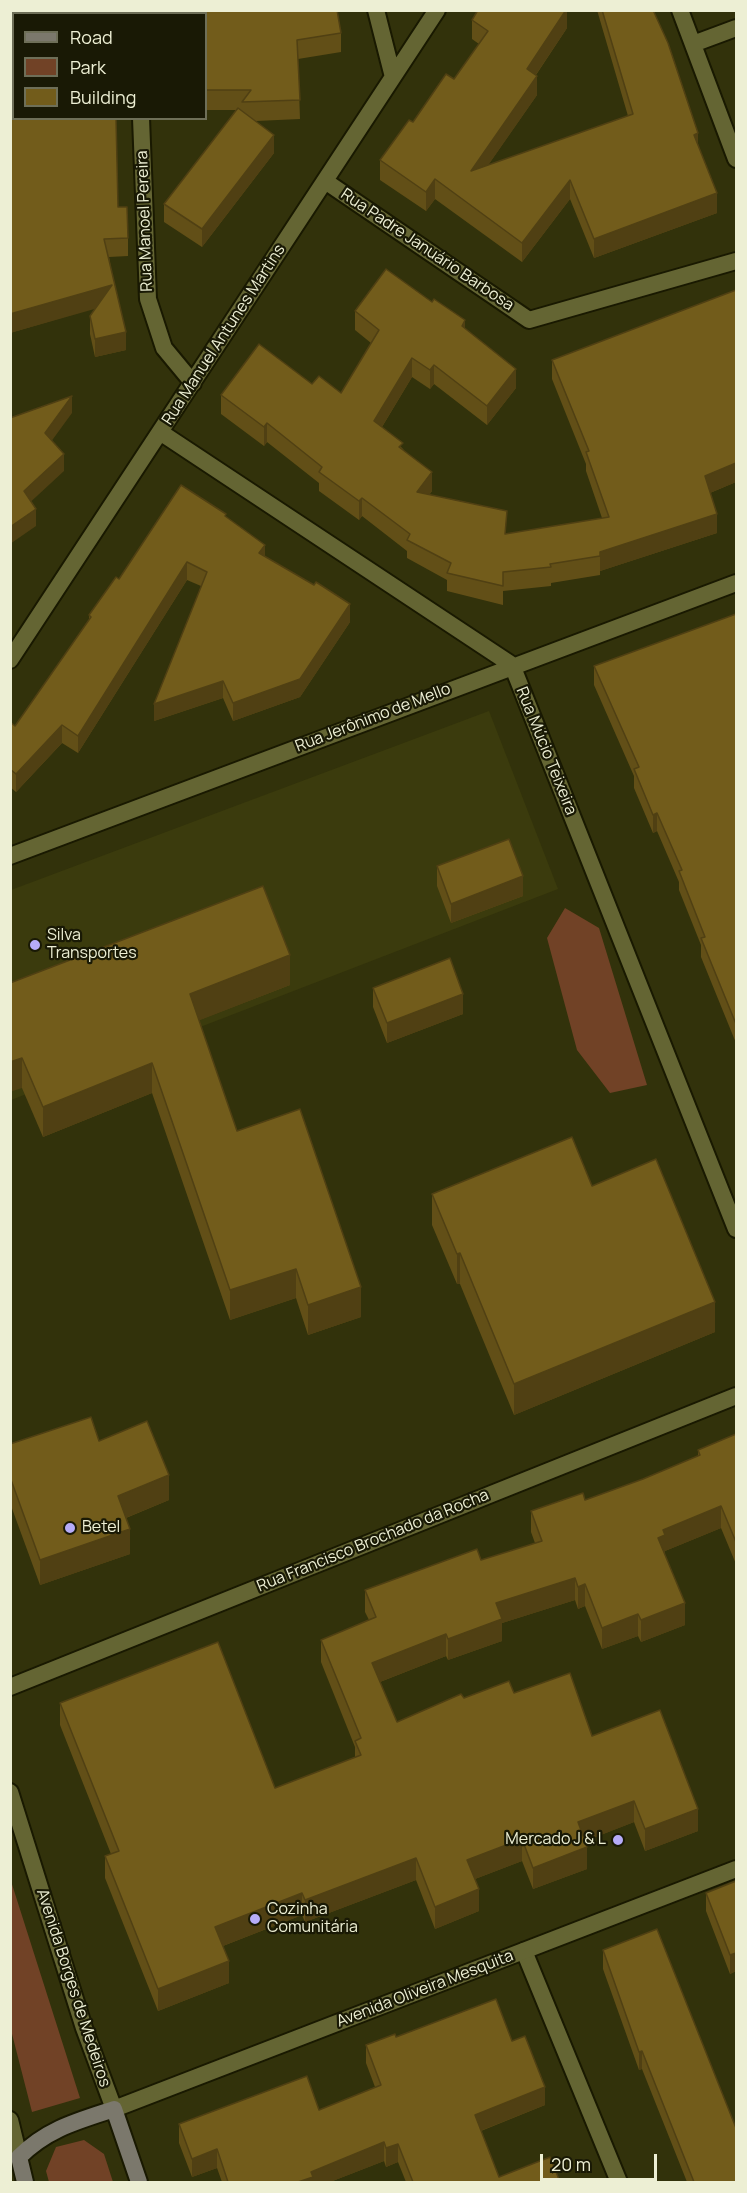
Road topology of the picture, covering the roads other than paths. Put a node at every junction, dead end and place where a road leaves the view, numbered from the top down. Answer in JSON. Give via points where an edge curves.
{"nodes":[{"id":1,"x":376,"y":10,"type":"edge"},
{"id":2,"x":436,"y":10,"type":"edge"},
{"id":3,"x":680,"y":10,"type":"edge"},
{"id":4,"x":736,"y":28,"type":"edge"},
{"id":5,"x":693,"y":44,"type":"junction"},
{"id":6,"x":393,"y":77,"type":"junction"},
{"id":7,"x":141,"y":120,"type":"edge"},
{"id":8,"x":736,"y":159,"type":"edge"},
{"id":9,"x":325,"y":181,"type":"junction"},
{"id":10,"x":736,"y":261,"type":"edge"},
{"id":11,"x":193,"y":383,"type":"junction"},
{"id":12,"x":160,"y":432,"type":"junction"},
{"id":13,"x":736,"y":583,"type":"edge"},
{"id":14,"x":10,"y":660,"type":"edge"},
{"id":15,"x":512,"y":665,"type":"junction"},
{"id":16,"x":10,"y":856,"type":"edge"},
{"id":17,"x":736,"y":1229,"type":"edge"},
{"id":18,"x":736,"y":1396,"type":"edge"},
{"id":19,"x":10,"y":1687,"type":"edge"},
{"id":20,"x":10,"y":1791,"type":"edge"},
{"id":21,"x":736,"y":1869,"type":"edge"},
{"id":22,"x":524,"y":1951,"type":"junction"},
{"id":23,"x":114,"y":2109,"type":"junction"},
{"id":24,"x":10,"y":2120,"type":"edge"},
{"id":25,"x":19,"y":2157,"type":"junction"},
{"id":26,"x":25,"y":2182,"type":"edge"},
{"id":27,"x":139,"y":2182,"type":"edge"},
{"id":28,"x":619,"y":2182,"type":"edge"}],
"edges":[{"from":1,"to":6,"type":"street"},
{"from":2,"to":6,"type":"street","name":"Rua Manuel Antunes Martins"},
{"from":3,"to":5,"type":"street"},
{"from":4,"to":5,"type":"street"},
{"from":5,"to":8,"type":"street"},
{"from":6,"to":9,"type":"street","name":"Rua Manuel Antunes Martins"},
{"from":7,"to":11,"type":"street","name":"Rua Manoel Pereira","via":[[148,299],[164,348]]},
{"from":9,"to":10,"type":"street","name":"Rua Padre Januário Barbosa","via":[[529,320]]},
{"from":9,"to":11,"type":"street","name":"Rua Manuel Antunes Martins"},
{"from":11,"to":12,"type":"street","name":"Rua Manuel Antunes Martins"},
{"from":12,"to":14,"type":"street","name":"Rua Manuel Antunes Martins"},
{"from":12,"to":15,"type":"street","name":"Rua Múcio Teixeira"},
{"from":13,"to":15,"type":"street","name":"Rua Jerônimo de Mello"},
{"from":15,"to":16,"type":"street","name":"Rua Jerônimo de Mello"},
{"from":15,"to":17,"type":"street","name":"Rua Múcio Teixeira"},
{"from":18,"to":19,"type":"street","name":"Rua Francisco Brochado da Rocha"},
{"from":20,"to":23,"type":"street","name":"Avenida Borges de Medeiros","via":[[84,2028]]},
{"from":21,"to":22,"type":"street","name":"Avenida Oliveira Mesquita"},
{"from":22,"to":23,"type":"street","name":"Avenida Oliveira Mesquita"},
{"from":22,"to":28,"type":"street"},
{"from":23,"to":25,"type":"main road","via":[[63,2126],[36,2140]]},
{"from":23,"to":27,"type":"main road","name":"Avenida Borges de Medeiros"},
{"from":24,"to":25,"type":"street"},
{"from":25,"to":26,"type":"main road"}]}
